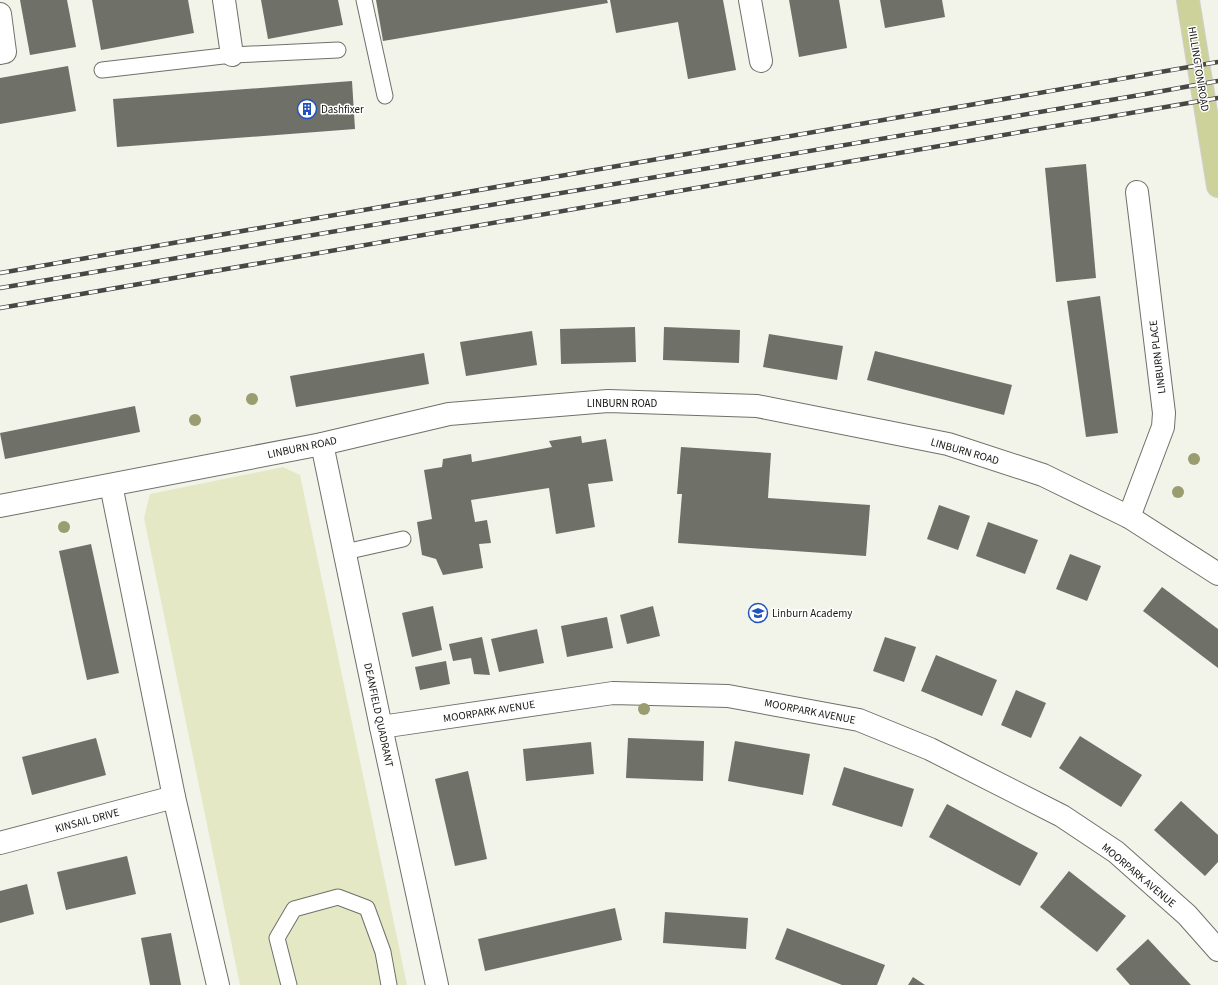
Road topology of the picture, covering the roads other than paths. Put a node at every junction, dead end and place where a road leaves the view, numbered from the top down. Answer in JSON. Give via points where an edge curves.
{"nodes":[{"id":1,"x":224,"y":0,"type":"edge"},
{"id":2,"x":364,"y":0,"type":"edge"},
{"id":3,"x":750,"y":0,"type":"edge"},
{"id":4,"x":1188,"y":0,"type":"edge"},
{"id":5,"x":0,"y":14,"type":"edge"},
{"id":6,"x":338,"y":50,"type":"dead end"},
{"id":7,"x":0,"y":53,"type":"edge"},
{"id":8,"x":232,"y":54,"type":"junction"},
{"id":9,"x":761,"y":61,"type":"dead end"},
{"id":10,"x":102,"y":70,"type":"dead end"},
{"id":11,"x":385,"y":96,"type":"dead end"},
{"id":12,"x":1218,"y":186,"type":"edge"},
{"id":13,"x":1137,"y":192,"type":"dead end"},
{"id":14,"x":322,"y":444,"type":"junction"},
{"id":15,"x":111,"y":485,"type":"junction"},
{"id":16,"x":0,"y":506,"type":"edge"},
{"id":17,"x":1129,"y":517,"type":"junction"},
{"id":18,"x":403,"y":539,"type":"dead end"},
{"id":19,"x":345,"y":552,"type":"junction"},
{"id":20,"x":1218,"y":574,"type":"edge"},
{"id":21,"x":381,"y":727,"type":"junction"},
{"id":22,"x":174,"y":797,"type":"junction"},
{"id":23,"x":0,"y":843,"type":"edge"},
{"id":24,"x":1218,"y":950,"type":"edge"},
{"id":25,"x":218,"y":985,"type":"edge"},
{"id":26,"x":289,"y":985,"type":"edge"},
{"id":27,"x":389,"y":985,"type":"edge"},
{"id":28,"x":437,"y":985,"type":"edge"}],
"edges":[{"from":1,"to":8,"type":"street"},
{"from":2,"to":11,"type":"lane"},
{"from":3,"to":9,"type":"street"},
{"from":4,"to":12,"type":"main road","name":"HILLINGTON ROAD"},
{"from":5,"to":7,"type":"street","via":[[5,52]]},
{"from":6,"to":8,"type":"lane"},
{"from":8,"to":10,"type":"lane"},
{"from":13,"to":17,"type":"street","name":"LINBURN PLACE","via":[[1164,413],[1162,426]]},
{"from":14,"to":15,"type":"street","name":"LINBURN ROAD"},
{"from":14,"to":17,"type":"street","name":"LINBURN ROAD","via":[[449,414],[608,401],[757,406],[948,444],[1043,475]]},
{"from":14,"to":19,"type":"street","name":"DEANFIELD QUADRANT"},
{"from":15,"to":16,"type":"street","name":"LINBURN ROAD"},
{"from":15,"to":22,"type":"street"},
{"from":17,"to":20,"type":"street","name":"LINBURN ROAD"},
{"from":18,"to":19,"type":"lane"},
{"from":19,"to":21,"type":"street","name":"DEANFIELD QUADRANT"},
{"from":21,"to":24,"type":"street","name":"MOORPARK AVENUE","via":[[613,693],[728,696],[859,720],[930,749],[1062,816],[1116,852],[1187,915]]},
{"from":21,"to":28,"type":"street","name":"DEANFIELD QUADRANT"},
{"from":22,"to":23,"type":"street","name":"KINSAIL DRIVE"},
{"from":22,"to":25,"type":"street"},
{"from":26,"to":27,"type":"lane","via":[[277,938],[294,908],[338,897],[367,908],[383,952]]}]}
